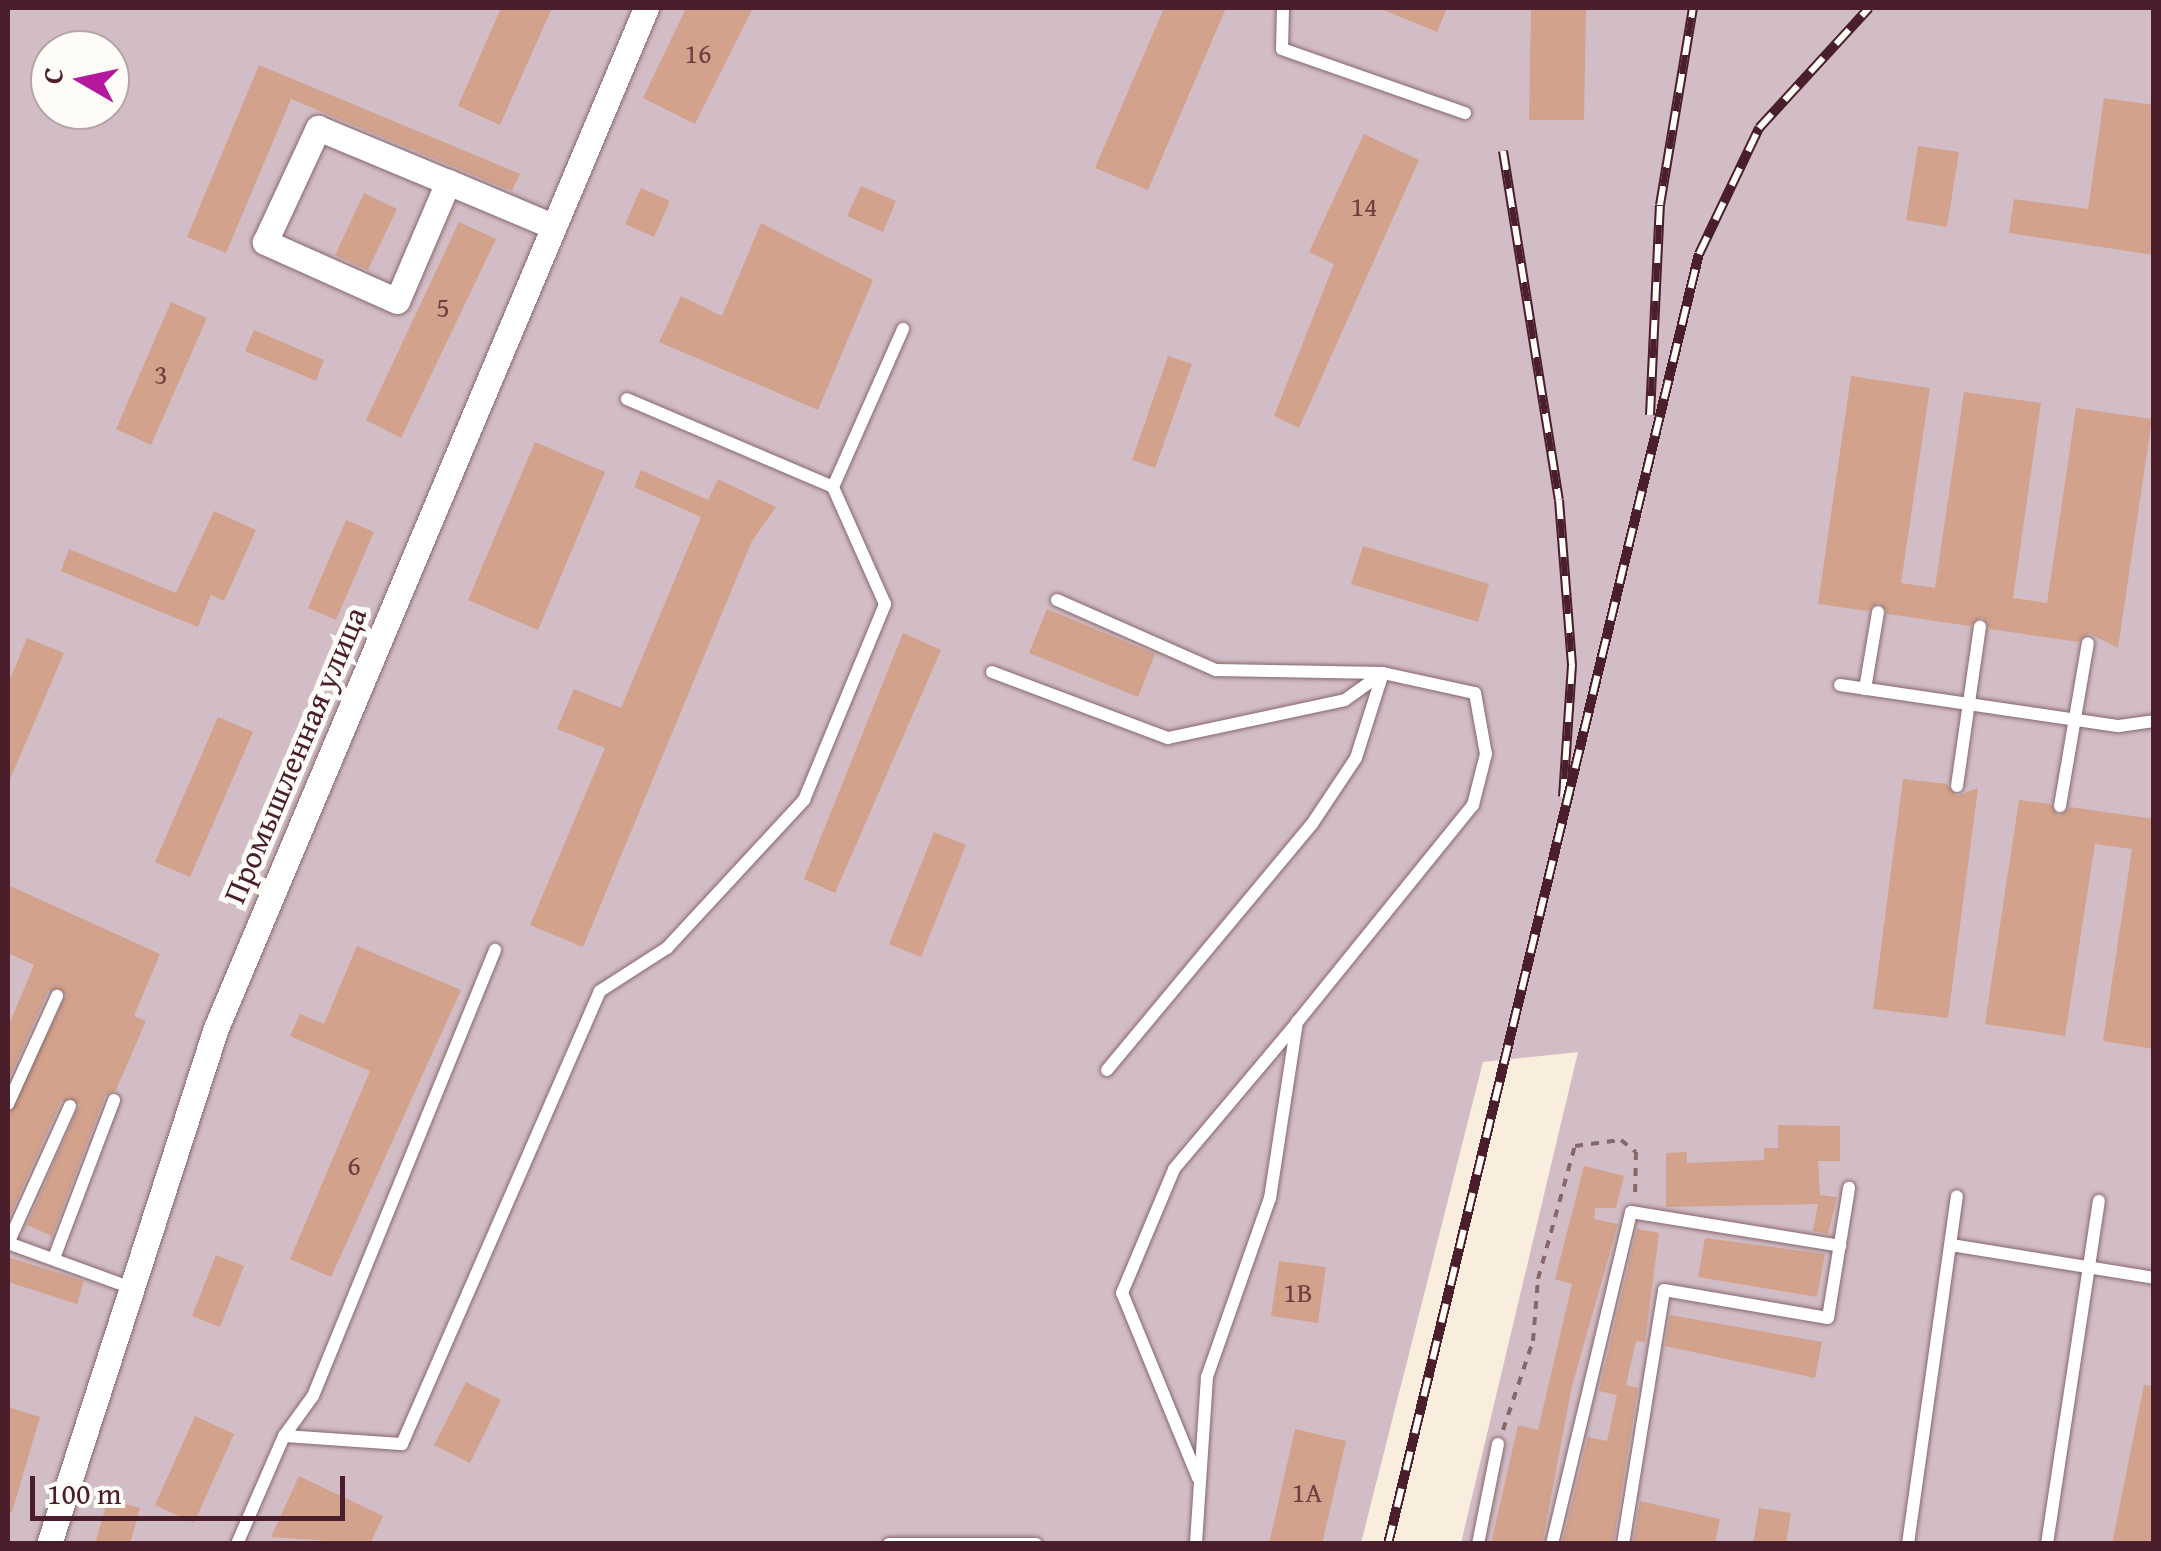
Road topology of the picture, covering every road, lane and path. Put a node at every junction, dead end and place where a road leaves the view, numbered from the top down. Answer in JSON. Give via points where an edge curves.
{"nodes":[{"id":1,"x":646,"y":8,"type":"edge"},
{"id":2,"x":1283,"y":8,"type":"edge"},
{"id":3,"x":1466,"y":113,"type":"dead end"},
{"id":4,"x":448,"y":182,"type":"junction"},
{"id":5,"x":552,"y":226,"type":"junction"},
{"id":6,"x":903,"y":329,"type":"dead end"},
{"id":7,"x":627,"y":399,"type":"dead end"},
{"id":8,"x":833,"y":487,"type":"junction"},
{"id":9,"x":1057,"y":600,"type":"dead end"},
{"id":10,"x":1878,"y":612,"type":"dead end"},
{"id":11,"x":1980,"y":628,"type":"dead end"},
{"id":12,"x":2088,"y":643,"type":"dead end"},
{"id":13,"x":992,"y":672,"type":"dead end"},
{"id":14,"x":1384,"y":673,"type":"junction"},
{"id":15,"x":1840,"y":685,"type":"dead end"},
{"id":16,"x":1866,"y":689,"type":"junction"},
{"id":17,"x":1970,"y":704,"type":"junction"},
{"id":18,"x":2076,"y":720,"type":"junction"},
{"id":19,"x":2154,"y":720,"type":"edge"},
{"id":20,"x":1957,"y":786,"type":"dead end"},
{"id":21,"x":2060,"y":806,"type":"dead end"},
{"id":22,"x":495,"y":950,"type":"dead end"},
{"id":23,"x":57,"y":996,"type":"dead end"},
{"id":24,"x":1297,"y":1022,"type":"junction"},
{"id":25,"x":1107,"y":1070,"type":"dead end"},
{"id":26,"x":114,"y":1100,"type":"dead end"},
{"id":27,"x":8,"y":1104,"type":"edge"},
{"id":28,"x":70,"y":1106,"type":"dead end"},
{"id":29,"x":1849,"y":1188,"type":"dead end"},
{"id":30,"x":1958,"y":1196,"type":"dead end"},
{"id":31,"x":2099,"y":1201,"type":"dead end"},
{"id":32,"x":1631,"y":1212,"type":"junction"},
{"id":33,"x":1952,"y":1245,"type":"junction"},
{"id":34,"x":1840,"y":1246,"type":"junction"},
{"id":35,"x":54,"y":1258,"type":"junction"},
{"id":36,"x":2089,"y":1269,"type":"junction"},
{"id":37,"x":2154,"y":1278,"type":"edge"},
{"id":38,"x":129,"y":1287,"type":"junction"},
{"id":39,"x":284,"y":1436,"type":"junction"},
{"id":40,"x":1498,"y":1444,"type":"joint"},
{"id":41,"x":1200,"y":1484,"type":"junction"},
{"id":42,"x":49,"y":1544,"type":"edge"},
{"id":43,"x":237,"y":1544,"type":"edge"},
{"id":44,"x":889,"y":1544,"type":"edge"},
{"id":45,"x":1036,"y":1544,"type":"edge"},
{"id":46,"x":1196,"y":1544,"type":"edge"},
{"id":47,"x":1478,"y":1544,"type":"edge"},
{"id":48,"x":1552,"y":1544,"type":"edge"},
{"id":49,"x":1623,"y":1544,"type":"edge"},
{"id":50,"x":1908,"y":1544,"type":"edge"},
{"id":51,"x":2047,"y":1544,"type":"edge"}],
"edges":[{"from":1,"to":5,"type":"street","name":"Промышленная улица"},
{"from":2,"to":3,"type":"lane","via":[[1282,50]]},
{"from":4,"to":4,"type":"street","via":[[318,128],[265,242],[397,301]]},
{"from":4,"to":5,"type":"street"},
{"from":5,"to":38,"type":"street","name":"Промышленная улица","via":[[216,1028]]},
{"from":6,"to":8,"type":"lane"},
{"from":7,"to":8,"type":"lane"},
{"from":8,"to":39,"type":"lane","via":[[884,604],[804,800],[667,948],[600,991],[402,1444]]},
{"from":9,"to":14,"type":"lane","via":[[1216,670]]},
{"from":10,"to":16,"type":"lane"},
{"from":11,"to":17,"type":"lane"},
{"from":12,"to":18,"type":"lane"},
{"from":13,"to":14,"type":"lane","via":[[1168,738],[1345,700]]},
{"from":14,"to":24,"type":"lane","via":[[1476,693],[1486,754],[1473,806]]},
{"from":14,"to":25,"type":"lane","via":[[1356,758],[1312,824]]},
{"from":15,"to":16,"type":"lane"},
{"from":16,"to":17,"type":"lane"},
{"from":17,"to":18,"type":"lane"},
{"from":17,"to":20,"type":"lane"},
{"from":18,"to":19,"type":"lane"},
{"from":18,"to":21,"type":"lane"},
{"from":22,"to":39,"type":"lane","via":[[313,1396]]},
{"from":23,"to":27,"type":"lane"},
{"from":24,"to":41,"type":"lane","via":[[1270,1198],[1208,1377]]},
{"from":24,"to":41,"type":"lane","via":[[1174,1169],[1122,1293]]},
{"from":26,"to":35,"type":"lane"},
{"from":28,"to":35,"type":"lane","via":[[8,1243]]},
{"from":29,"to":34,"type":"lane"},
{"from":30,"to":33,"type":"lane"},
{"from":31,"to":36,"type":"lane"},
{"from":32,"to":34,"type":"lane"},
{"from":32,"to":40,"type":"path","via":[[1636,1152],[1621,1140],[1575,1146],[1538,1279],[1533,1341]]},
{"from":32,"to":48,"type":"lane"},
{"from":33,"to":36,"type":"lane"},
{"from":33,"to":50,"type":"lane"},
{"from":34,"to":49,"type":"lane","via":[[1828,1318],[1664,1290]]},
{"from":35,"to":38,"type":"lane"},
{"from":36,"to":37,"type":"lane"},
{"from":36,"to":51,"type":"lane"},
{"from":38,"to":42,"type":"street","name":"Промышленная улица"},
{"from":39,"to":43,"type":"lane"},
{"from":40,"to":47,"type":"lane"},
{"from":41,"to":46,"type":"lane"},
{"from":44,"to":45,"type":"lane"}]}
